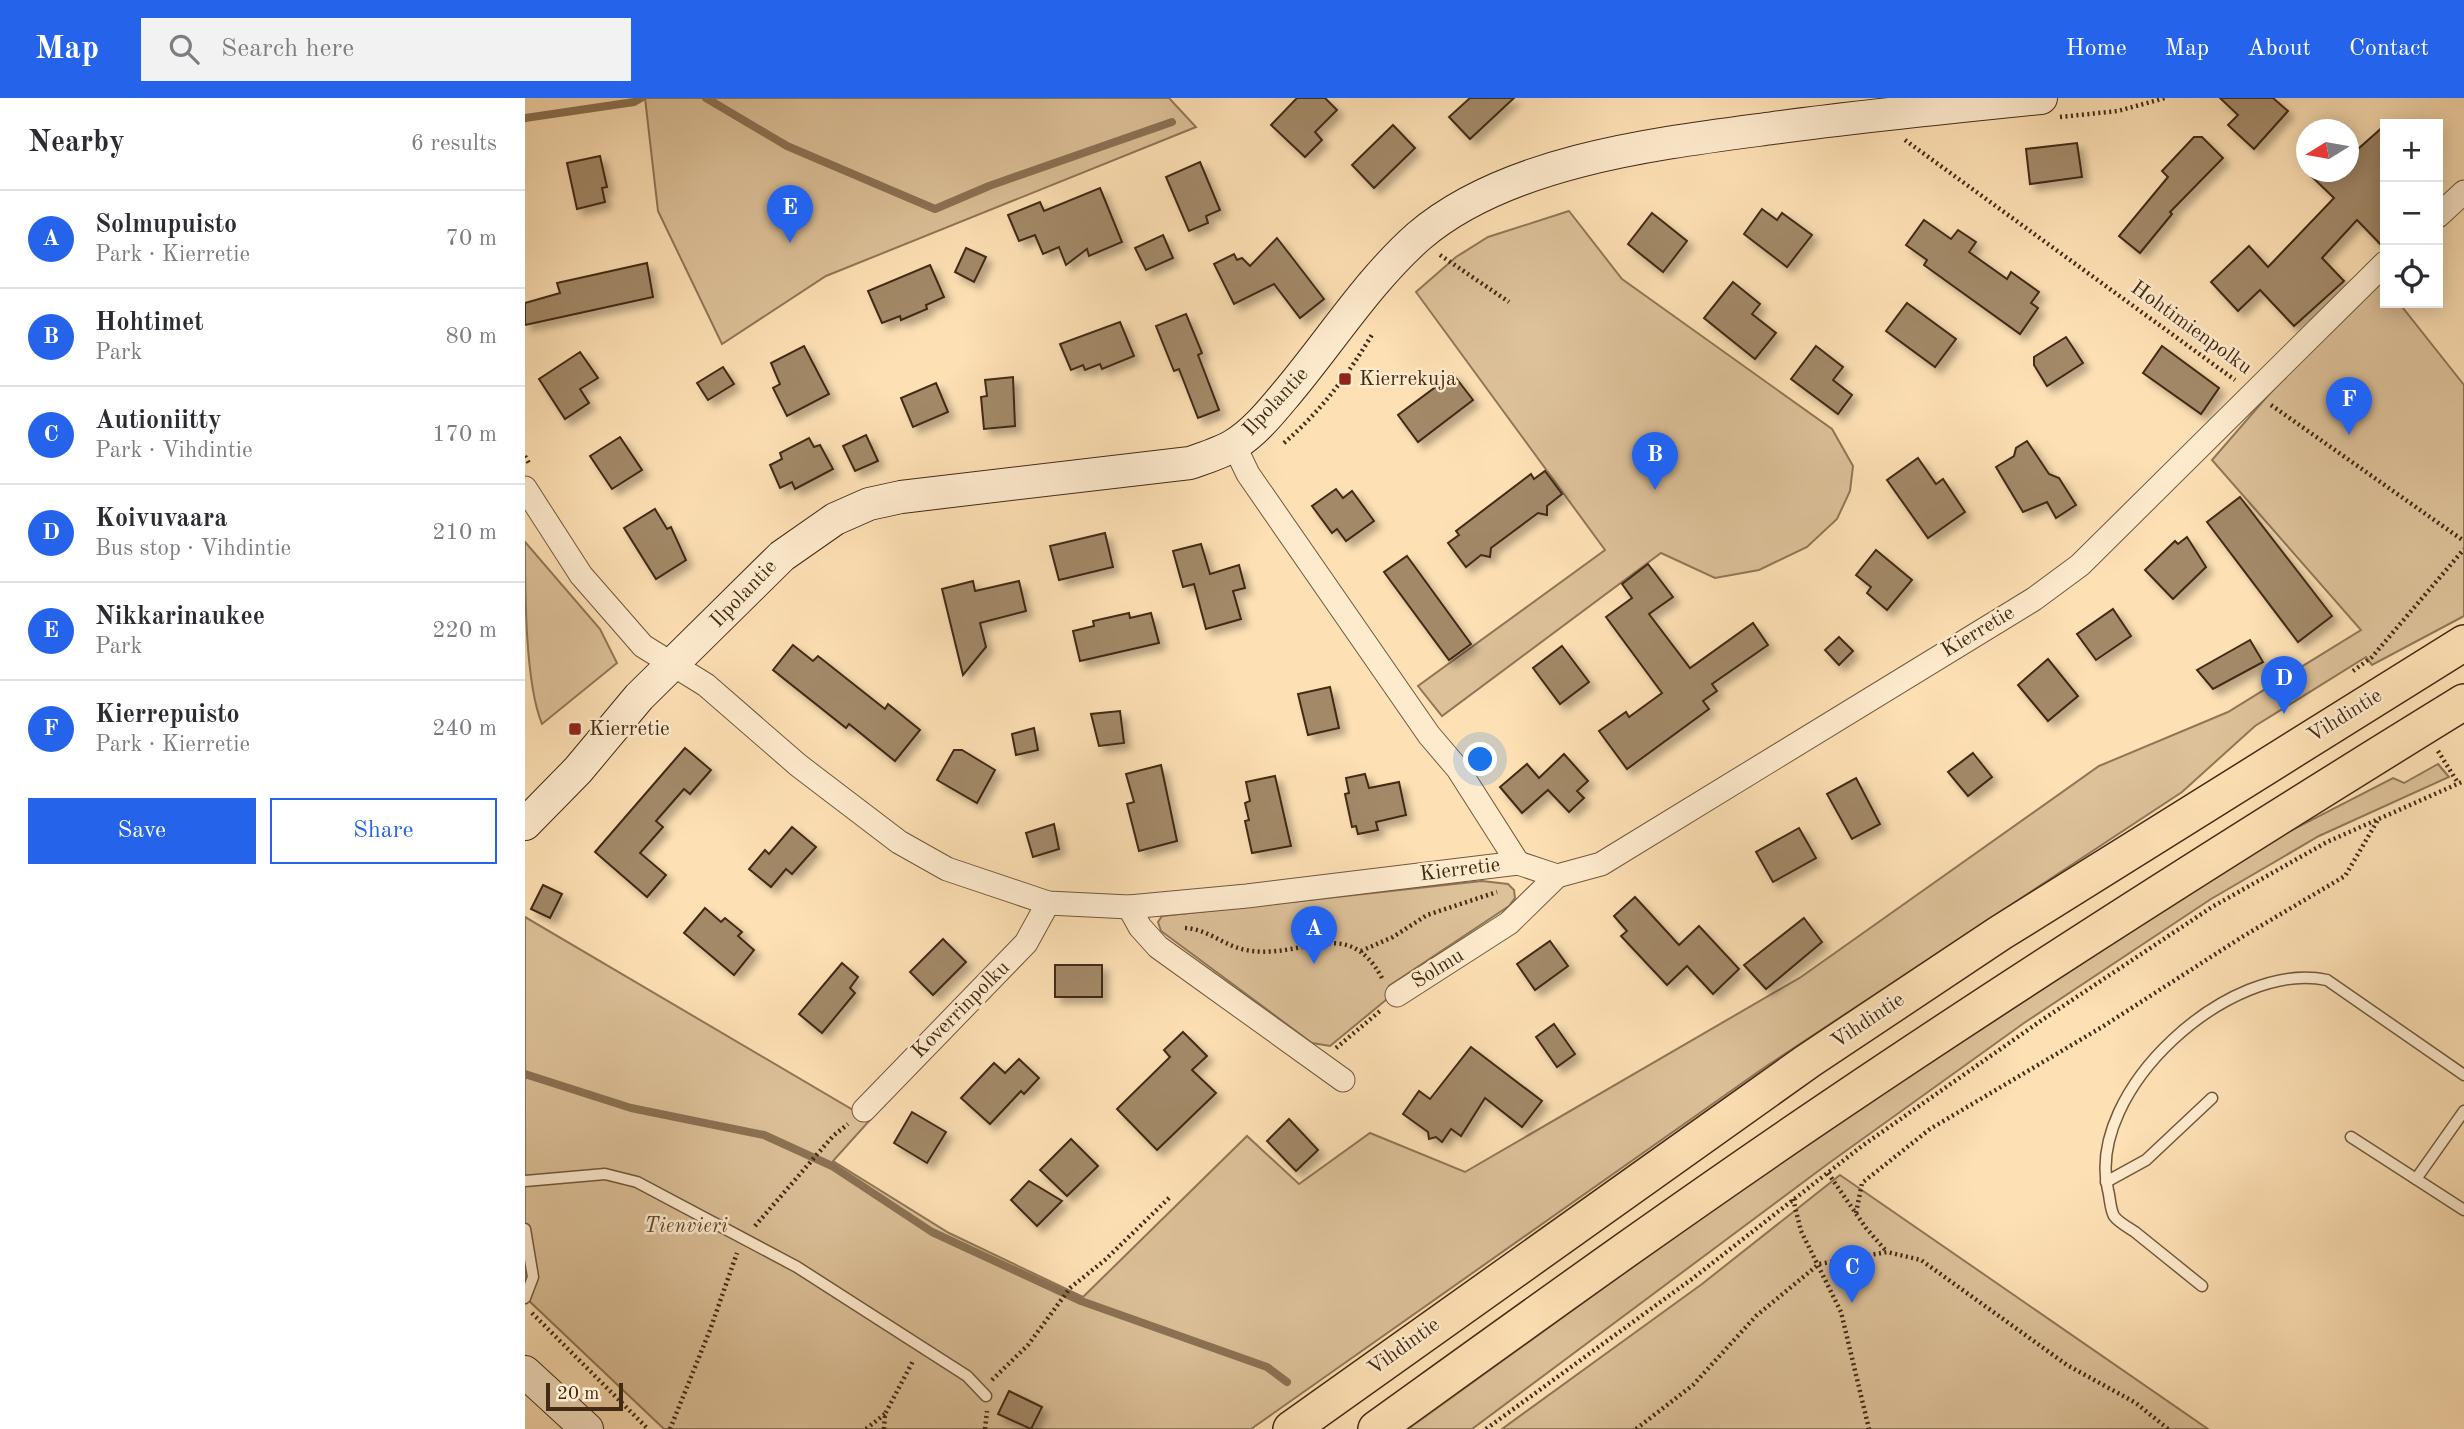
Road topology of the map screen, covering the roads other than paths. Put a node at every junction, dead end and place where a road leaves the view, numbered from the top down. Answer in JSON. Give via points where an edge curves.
{"nodes":[{"id":1,"x":2041,"y":98,"type":"edge"},
{"id":2,"x":1864,"y":107,"type":"edge"},
{"id":3,"x":2464,"y":192,"type":"edge"},
{"id":4,"x":2443,"y":211,"type":"edge"},
{"id":5,"x":2380,"y":268,"type":"edge"},
{"id":6,"x":1234,"y":445,"type":"junction"},
{"id":7,"x":525,"y":488,"type":"edge"},
{"id":8,"x":2464,"y":643,"type":"edge"},
{"id":9,"x":674,"y":663,"type":"junction"},
{"id":10,"x":2464,"y":702,"type":"edge"},
{"id":11,"x":525,"y":824,"type":"edge"},
{"id":12,"x":1518,"y":863,"type":"junction"},
{"id":13,"x":1557,"y":876,"type":"junction"},
{"id":14,"x":1048,"y":903,"type":"junction"},
{"id":15,"x":1134,"y":917,"type":"junction"},
{"id":16,"x":1394,"y":999,"type":"road end"},
{"id":17,"x":2464,"y":1075,"type":"edge"},
{"id":18,"x":1343,"y":1080,"type":"dead end"},
{"id":19,"x":2212,"y":1098,"type":"dead end"},
{"id":20,"x":865,"y":1110,"type":"dead end"},
{"id":21,"x":2464,"y":1111,"type":"edge"},
{"id":22,"x":2351,"y":1137,"type":"dead end"},
{"id":23,"x":2416,"y":1179,"type":"junction"},
{"id":24,"x":525,"y":1181,"type":"edge"},
{"id":25,"x":2106,"y":1182,"type":"junction"},
{"id":26,"x":2464,"y":1210,"type":"edge"},
{"id":27,"x":525,"y":1229,"type":"edge"},
{"id":28,"x":2202,"y":1286,"type":"dead end"},
{"id":29,"x":525,"y":1298,"type":"edge"},
{"id":30,"x":525,"y":1372,"type":"edge"},
{"id":31,"x":983,"y":1393,"type":"road end"},
{"id":32,"x":587,"y":1429,"type":"edge"},
{"id":33,"x":1291,"y":1429,"type":"edge"},
{"id":34,"x":1376,"y":1429,"type":"edge"}],
"edges":[{"from":1,"to":2,"type":"street","name":"Ilpolantie"},
{"from":2,"to":6,"type":"street","name":"Ilpolantie","via":[[1664,142],[1580,163],[1496,189],[1453,210],[1385,269],[1273,410]]},
{"from":3,"to":4,"type":"street"},
{"from":5,"to":13,"type":"street","name":"Kierretie","via":[[2080,565],[2034,599],[1601,864]]},
{"from":6,"to":9,"type":"street","name":"Ilpolantie","via":[[1190,463],[869,504],[835,519],[782,555]]},
{"from":6,"to":12,"type":"street","via":[[1248,474],[1429,735],[1458,769]]},
{"from":7,"to":9,"type":"street","name":"Kierretie","via":[[581,575],[621,623],[643,646]]},
{"from":8,"to":33,"type":"main road","name":"Vihdintie","via":[[2000,933],[1808,1061]]},
{"from":9,"to":11,"type":"street","name":"Ilpolantie"},
{"from":9,"to":14,"type":"street","name":"Kierretie","via":[[899,842],[947,869]]},
{"from":10,"to":34,"type":"main road","via":[[2228,848],[1837,1103]]},
{"from":12,"to":13,"type":"street","name":"Kierretie"},
{"from":12,"to":15,"type":"street","name":"Kierretie","via":[[1247,897]]},
{"from":13,"to":16,"type":"street","name":"Solmu","via":[[1509,923]]},
{"from":14,"to":15,"type":"street","name":"Kierretie"},
{"from":14,"to":20,"type":"street","name":"Koverrinpolku","via":[[1026,943]]},
{"from":15,"to":18,"type":"street","via":[[1158,947]]},
{"from":17,"to":25,"type":"lane","via":[[2327,980],[2307,976],[2265,984],[2229,997],[2152,1058],[2110,1138]]},
{"from":19,"to":25,"type":"lane","via":[[2146,1160]]},
{"from":21,"to":23,"type":"lane"},
{"from":22,"to":23,"type":"lane"},
{"from":23,"to":26,"type":"lane"},
{"from":24,"to":31,"type":"lane","via":[[605,1174],[627,1180],[745,1237],[967,1376]]},
{"from":25,"to":28,"type":"lane","via":[[2114,1216]]},
{"from":27,"to":29,"type":"lane","via":[[533,1277]]},
{"from":30,"to":32,"type":"street"}]}
